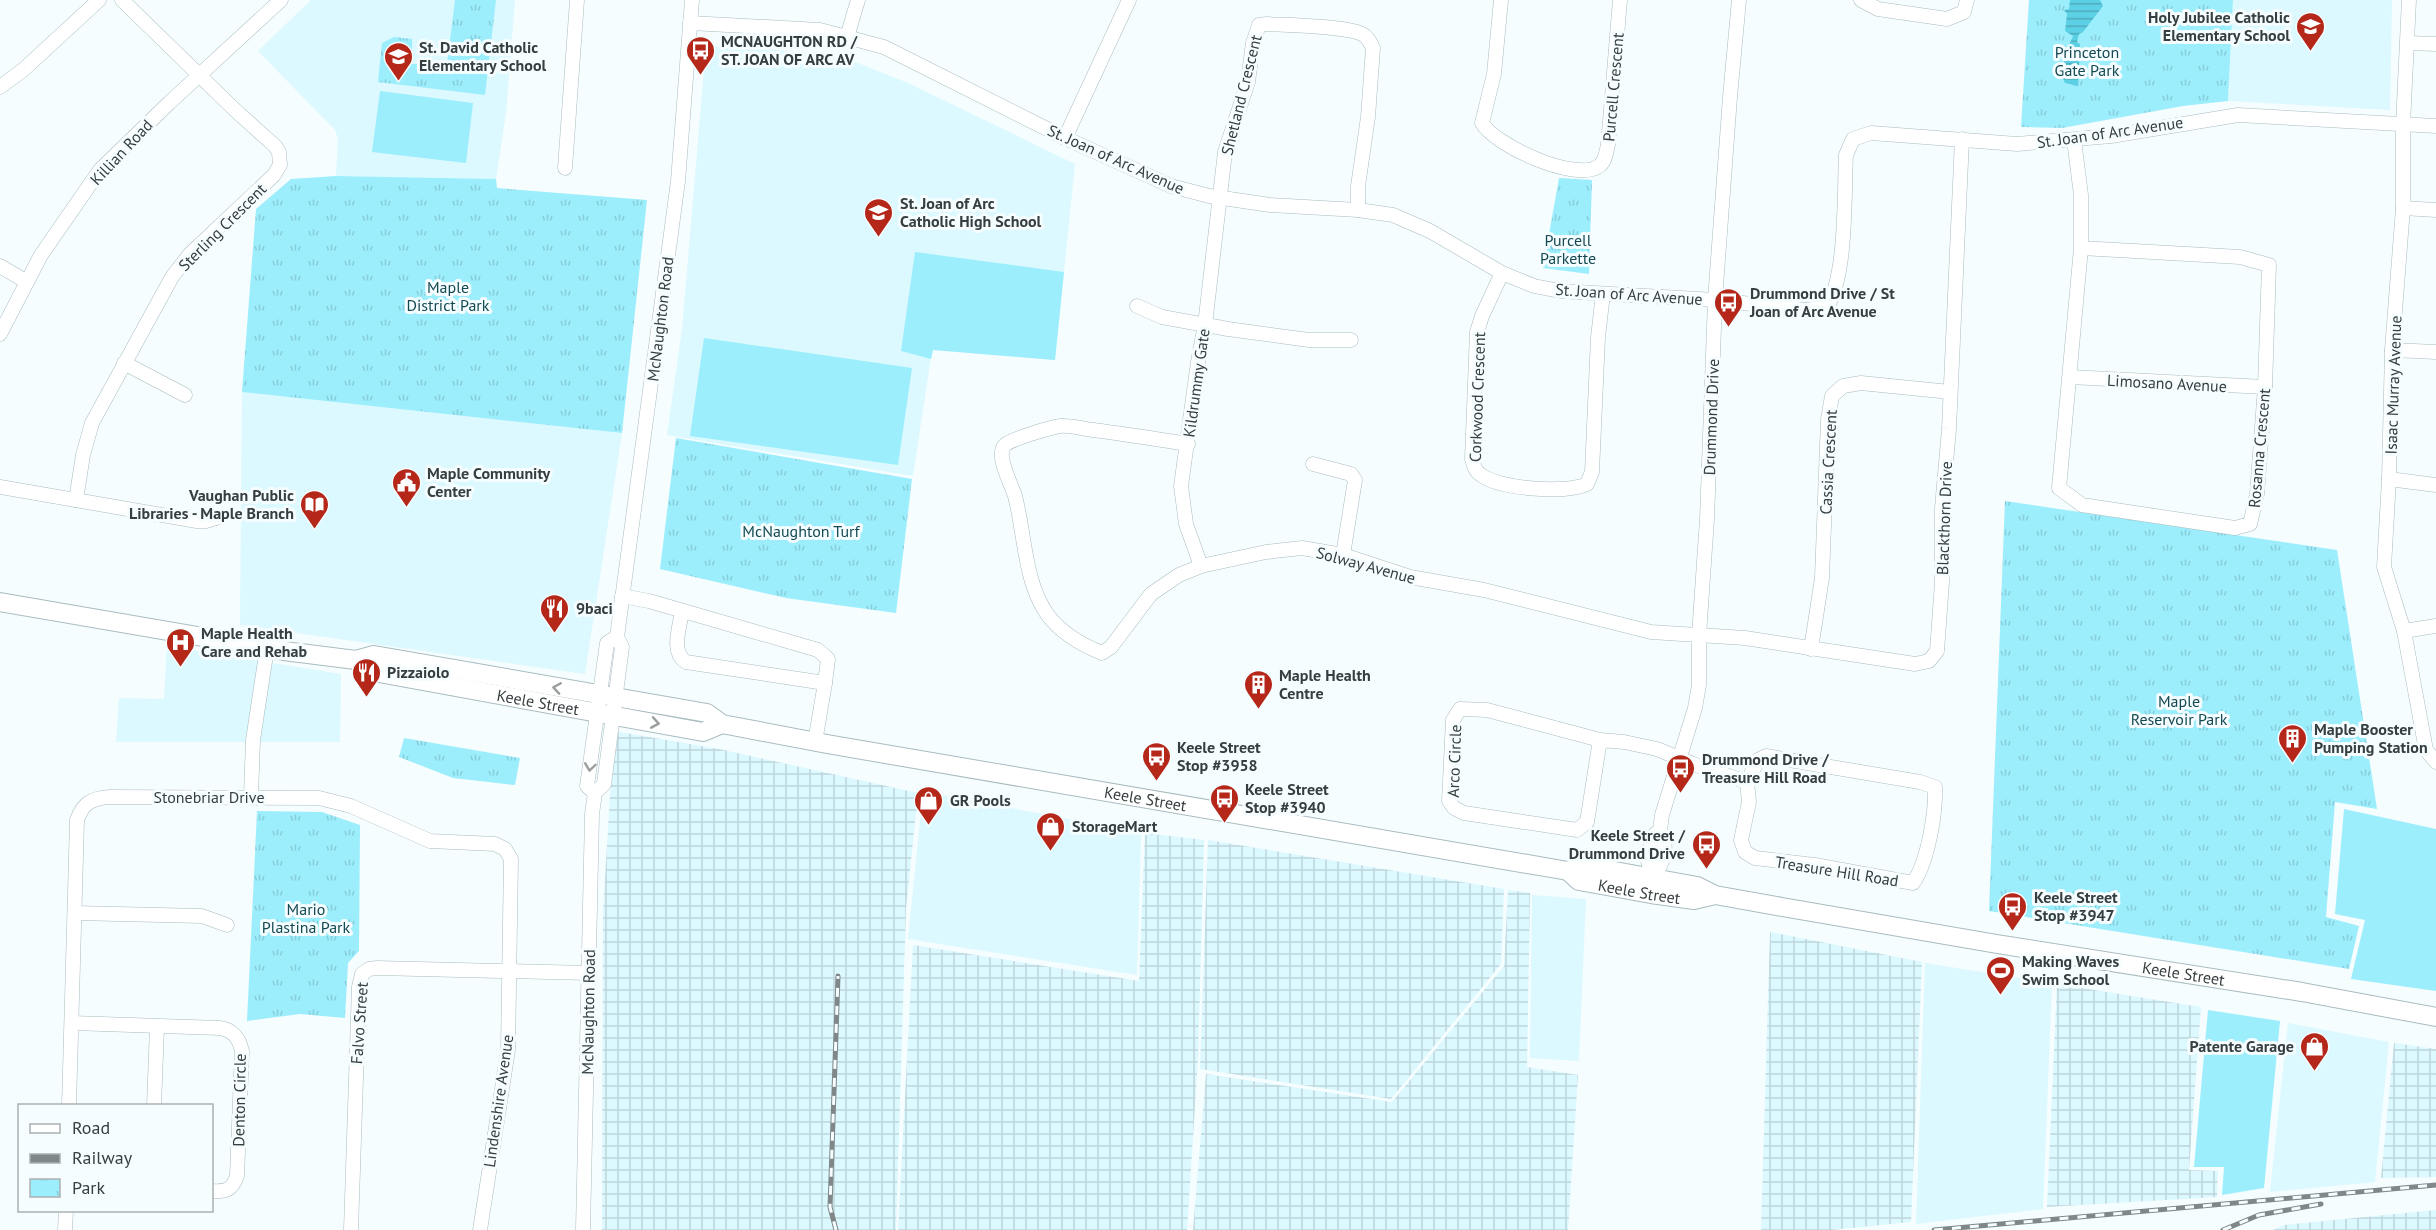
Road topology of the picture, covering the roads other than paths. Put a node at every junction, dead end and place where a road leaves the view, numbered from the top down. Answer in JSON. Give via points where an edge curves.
{"nodes":[{"id":1,"x":99,"y":0,"type":"edge"},
{"id":2,"x":122,"y":0,"type":"edge"},
{"id":3,"x":281,"y":0,"type":"edge"},
{"id":4,"x":577,"y":0,"type":"edge"},
{"id":5,"x":692,"y":0,"type":"edge"},
{"id":6,"x":858,"y":0,"type":"edge"},
{"id":7,"x":1129,"y":0,"type":"edge"},
{"id":8,"x":1501,"y":0,"type":"edge"},
{"id":9,"x":1620,"y":0,"type":"edge"},
{"id":10,"x":1739,"y":0,"type":"edge"},
{"id":11,"x":1861,"y":0,"type":"edge"},
{"id":12,"x":1967,"y":0,"type":"edge"},
{"id":13,"x":2409,"y":0,"type":"edge"},
{"id":14,"x":690,"y":23,"type":"junction"},
{"id":15,"x":847,"y":37,"type":"junction"},
{"id":16,"x":2408,"y":43,"type":"junction"},
{"id":17,"x":2436,"y":44,"type":"edge"},
{"id":18,"x":200,"y":76,"type":"junction"},
{"id":19,"x":0,"y":87,"type":"edge"},
{"id":20,"x":2403,"y":124,"type":"junction"},
{"id":21,"x":2436,"y":126,"type":"edge"},
{"id":22,"x":1065,"y":138,"type":"junction"},
{"id":23,"x":1962,"y":139,"type":"junction"},
{"id":24,"x":2074,"y":140,"type":"junction"},
{"id":25,"x":565,"y":168,"type":"dead end"},
{"id":26,"x":1219,"y":198,"type":"junction"},
{"id":27,"x":2403,"y":208,"type":"junction"},
{"id":28,"x":1358,"y":210,"type":"junction"},
{"id":29,"x":2436,"y":210,"type":"edge"},
{"id":30,"x":2081,"y":248,"type":"junction"},
{"id":31,"x":0,"y":266,"type":"edge"},
{"id":32,"x":1502,"y":273,"type":"junction"},
{"id":33,"x":27,"y":282,"type":"junction"},
{"id":34,"x":1603,"y":294,"type":"junction"},
{"id":35,"x":1715,"y":300,"type":"junction"},
{"id":36,"x":1137,"y":306,"type":"dead end"},
{"id":37,"x":1205,"y":325,"type":"junction"},
{"id":38,"x":0,"y":334,"type":"edge"},
{"id":39,"x":1351,"y":340,"type":"dead end"},
{"id":40,"x":2392,"y":350,"type":"junction"},
{"id":41,"x":2436,"y":352,"type":"edge"},
{"id":42,"x":124,"y":363,"type":"junction"},
{"id":43,"x":2070,"y":377,"type":"junction"},
{"id":44,"x":2265,"y":387,"type":"junction"},
{"id":45,"x":1950,"y":392,"type":"junction"},
{"id":46,"x":184,"y":395,"type":"dead end"},
{"id":47,"x":1188,"y":444,"type":"junction"},
{"id":48,"x":1313,"y":464,"type":"dead end"},
{"id":49,"x":2389,"y":479,"type":"junction"},
{"id":50,"x":2436,"y":485,"type":"edge"},
{"id":51,"x":0,"y":487,"type":"edge"},
{"id":52,"x":76,"y":500,"type":"junction"},
{"id":53,"x":219,"y":517,"type":"dead end"},
{"id":54,"x":1342,"y":555,"type":"junction"},
{"id":55,"x":1201,"y":566,"type":"junction"},
{"id":56,"x":622,"y":596,"type":"junction"},
{"id":57,"x":0,"y":602,"type":"edge"},
{"id":58,"x":682,"y":611,"type":"junction"},
{"id":59,"x":2436,"y":626,"type":"edge"},
{"id":60,"x":2404,"y":631,"type":"junction"},
{"id":61,"x":1699,"y":635,"type":"junction"},
{"id":62,"x":267,"y":648,"type":"junction"},
{"id":63,"x":1811,"y":648,"type":"junction"},
{"id":64,"x":825,"y":683,"type":"junction"},
{"id":65,"x":606,"y":706,"type":"junction"},
{"id":66,"x":1600,"y":740,"type":"junction"},
{"id":67,"x":815,"y":742,"type":"junction"},
{"id":68,"x":1679,"y":759,"type":"junction"},
{"id":69,"x":2436,"y":762,"type":"edge"},
{"id":70,"x":1747,"y":782,"type":"junction"},
{"id":71,"x":251,"y":796,"type":"junction"},
{"id":72,"x":1652,"y":886,"type":"junction"},
{"id":73,"x":75,"y":913,"type":"junction"},
{"id":74,"x":227,"y":926,"type":"dead end"},
{"id":75,"x":509,"y":971,"type":"junction"},
{"id":76,"x":589,"y":973,"type":"junction"},
{"id":77,"x":2436,"y":1017,"type":"edge"},
{"id":78,"x":72,"y":1023,"type":"junction"},
{"id":79,"x":158,"y":1027,"type":"junction"},
{"id":80,"x":69,"y":1104,"type":"edge"},
{"id":81,"x":154,"y":1104,"type":"edge"},
{"id":82,"x":213,"y":1191,"type":"edge"},
{"id":83,"x":66,"y":1212,"type":"edge"},
{"id":84,"x":65,"y":1230,"type":"edge"},
{"id":85,"x":351,"y":1230,"type":"edge"},
{"id":86,"x":480,"y":1230,"type":"edge"},
{"id":87,"x":583,"y":1230,"type":"edge"}],
"edges":[{"from":1,"to":19,"type":"street"},
{"from":2,"to":18,"type":"street"},
{"from":3,"to":18,"type":"street","name":"Killian Road"},
{"from":4,"to":25,"type":"street"},
{"from":5,"to":14,"type":"street","name":"McNaughton Road"},
{"from":6,"to":15,"type":"street"},
{"from":7,"to":22,"type":"street"},
{"from":8,"to":9,"type":"street","name":"Purcell Crescent","via":[[1494,74],[1482,123],[1487,133],[1512,148],[1557,167],[1585,170],[1599,166],[1608,145]]},
{"from":10,"to":35,"type":"street","name":"Drummond Drive"},
{"from":11,"to":12,"type":"street","via":[[1878,9],[1947,19],[1964,12]]},
{"from":13,"to":16,"type":"street","name":"Isaac Murray Avenue"},
{"from":14,"to":15,"type":"street","name":"St. Joan of Arc Avenue","via":[[820,30]]},
{"from":14,"to":56,"type":"street","name":"McNaughton Road","via":[[678,181]]},
{"from":15,"to":22,"type":"street","name":"St. Joan of Arc Avenue","via":[[884,47]]},
{"from":16,"to":17,"type":"street"},
{"from":16,"to":20,"type":"street","name":"Isaac Murray Avenue"},
{"from":18,"to":33,"type":"street","name":"Killian Road","via":[[100,170],[41,255]]},
{"from":18,"to":42,"type":"street","name":"Sterling Crescent","via":[[275,146],[280,165],[190,254],[172,277]]},
{"from":20,"to":21,"type":"street","name":"St. Joan of Arc Avenue"},
{"from":20,"to":24,"type":"street","name":"St. Joan of Arc Avenue","via":[[2238,115]]},
{"from":20,"to":27,"type":"street","name":"Isaac Murray Avenue"},
{"from":22,"to":26,"type":"street","name":"St. Joan of Arc Avenue","via":[[1172,186]]},
{"from":23,"to":24,"type":"street","name":"St. Joan of Arc Avenue","via":[[2017,144]]},
{"from":23,"to":35,"type":"street","name":"St. Joan of Arc Avenue","via":[[1871,134],[1853,139],[1846,155],[1839,266],[1834,296],[1827,307],[1806,310]]},
{"from":23,"to":45,"type":"street","name":"Blackthorn Drive"},
{"from":24,"to":30,"type":"street","name":"Rosanna Crescent","via":[[2081,195]]},
{"from":26,"to":28,"type":"street","name":"St. Joan of Arc Avenue"},
{"from":26,"to":28,"type":"street","name":"Shetland Crescent","via":[[1225,152],[1248,82],[1259,25],[1348,30],[1362,33],[1373,48]]},
{"from":26,"to":37,"type":"street","name":"Kildrummy Gate"},
{"from":27,"to":29,"type":"street"},
{"from":27,"to":40,"type":"street","name":"Isaac Murray Avenue"},
{"from":28,"to":32,"type":"street","name":"St. Joan of Arc Avenue","via":[[1410,221]]},
{"from":30,"to":43,"type":"street","name":"Rosanna Crescent"},
{"from":30,"to":44,"type":"street","name":"Rosanna Crescent","via":[[2240,257],[2269,265]]},
{"from":31,"to":33,"type":"street"},
{"from":32,"to":34,"type":"street","name":"St. Joan of Arc Avenue","via":[[1534,286]]},
{"from":32,"to":34,"type":"street","name":"Corkwood Crescent","via":[[1477,332],[1472,459],[1481,476],[1527,488],[1562,490],[1587,484],[1592,472]]},
{"from":33,"to":38,"type":"street","name":"Killian Road"},
{"from":34,"to":35,"type":"street","name":"St. Joan of Arc Avenue"},
{"from":35,"to":61,"type":"street","name":"Drummond Drive"},
{"from":36,"to":37,"type":"street","via":[[1162,317]]},
{"from":37,"to":39,"type":"street","via":[[1309,340]]},
{"from":37,"to":47,"type":"street","name":"Kildrummy Gate"},
{"from":40,"to":41,"type":"street"},
{"from":40,"to":49,"type":"street","name":"Isaac Murray Avenue"},
{"from":42,"to":46,"type":"street"},
{"from":42,"to":52,"type":"street","name":"Sterling Crescent","via":[[92,423]]},
{"from":43,"to":44,"type":"street","name":"Limosano Avenue"},
{"from":43,"to":44,"type":"street","name":"Rosanna Crescent","via":[[2059,488],[2082,505],[2235,528],[2250,524],[2257,494]]},
{"from":45,"to":63,"type":"street","name":"Cassia Crescent","via":[[1861,384],[1843,386],[1832,396],[1822,578]]},
{"from":45,"to":63,"type":"street","name":"Blackthorn Drive","via":[[1937,651],[1929,661],[1915,664]]},
{"from":47,"to":55,"type":"street","name":"Kildrummy Gate","via":[[1181,486],[1183,508]]},
{"from":47,"to":55,"type":"street","name":"Solway Avenue","via":[[1063,426],[1017,438],[1005,445],[1001,457],[1020,514],[1038,595],[1047,614],[1077,642],[1102,653],[1151,594]]},
{"from":48,"to":54,"type":"street","via":[[1351,474],[1354,480]]},
{"from":49,"to":50,"type":"street"},
{"from":49,"to":60,"type":"street","name":"Isaac Murray Avenue","via":[[2384,567]]},
{"from":51,"to":52,"type":"street"},
{"from":52,"to":53,"type":"street","via":[[196,521]]},
{"from":54,"to":55,"type":"street","name":"Solway Avenue","via":[[1286,548]]},
{"from":54,"to":61,"type":"street","name":"Solway Avenue","via":[[1410,577],[1484,590],[1618,625]]},
{"from":56,"to":58,"type":"street"},
{"from":56,"to":65,"type":"street","name":"McNaughton Road","via":[[617,637],[622,646]]},
{"from":57,"to":62,"type":"main road","name":"Keele Street"},
{"from":58,"to":64,"type":"street","via":[[818,650],[828,659]]},
{"from":58,"to":64,"type":"street","via":[[677,651],[684,661]]},
{"from":59,"to":60,"type":"street"},
{"from":60,"to":69,"type":"street","name":"Isaac Murray Avenue","via":[[2426,750]]},
{"from":61,"to":63,"type":"street","name":"Blackthorn Drive"},
{"from":61,"to":68,"type":"street","name":"Drummond Drive","via":[[1697,697]]},
{"from":62,"to":65,"type":"main road","name":"Keele Street","via":[[356,660],[374,655]]},
{"from":62,"to":71,"type":"street","via":[[253,740]]},
{"from":64,"to":67,"type":"street"},
{"from":65,"to":67,"type":"main road","name":"Keele Street","via":[[707,713],[722,724]]},
{"from":65,"to":76,"type":"street","name":"McNaughton Road","via":[[587,786],[595,794]]},
{"from":66,"to":66,"type":"street","name":"Arco Circle","via":[[1487,710],[1460,709],[1453,720],[1449,801],[1464,813],[1577,830],[1587,822]]},
{"from":66,"to":68,"type":"street","name":"Arco Circle","via":[[1657,749]]},
{"from":67,"to":72,"type":"main road","name":"Keele Street","via":[[1568,871],[1582,865]]},
{"from":68,"to":70,"type":"street"},
{"from":68,"to":72,"type":"street","name":"Drummond Drive","via":[[1660,830],[1666,841],[1662,863]]},
{"from":70,"to":70,"type":"street","name":"Treasure Hill Road","via":[[1749,802],[1741,840],[1745,852],[1755,858],[1913,883],[1920,872],[1936,803],[1935,787],[1766,756],[1758,760]]},
{"from":71,"to":73,"type":"street","name":"Stonebriar Drive","via":[[99,797],[88,801],[77,820]]},
{"from":71,"to":75,"type":"street","name":"Stonebriar Drive","via":[[319,798],[351,806],[430,841],[495,844],[505,849],[511,859]]},
{"from":72,"to":77,"type":"main road","name":"Keele Street","via":[[1694,900],[1715,895]]},
{"from":73,"to":74,"type":"street","via":[[202,916]]},
{"from":73,"to":78,"type":"street","name":"Stonebriar Drive"},
{"from":75,"to":76,"type":"street","name":"Falvo Street"},
{"from":75,"to":85,"type":"street","name":"Falvo Street","via":[[377,968],[362,974]]},
{"from":75,"to":86,"type":"street","name":"Lindenshire Avenue","via":[[508,1050]]},
{"from":76,"to":87,"type":"street","name":"McNaughton Road"},
{"from":78,"to":79,"type":"street","name":"Denton Circle"},
{"from":78,"to":80,"type":"street","name":"Stonebriar Drive"},
{"from":79,"to":81,"type":"street"},
{"from":79,"to":82,"type":"street","name":"Denton Circle","via":[[228,1029],[240,1040],[237,1176],[229,1190]]},
{"from":83,"to":84,"type":"street"}]}
